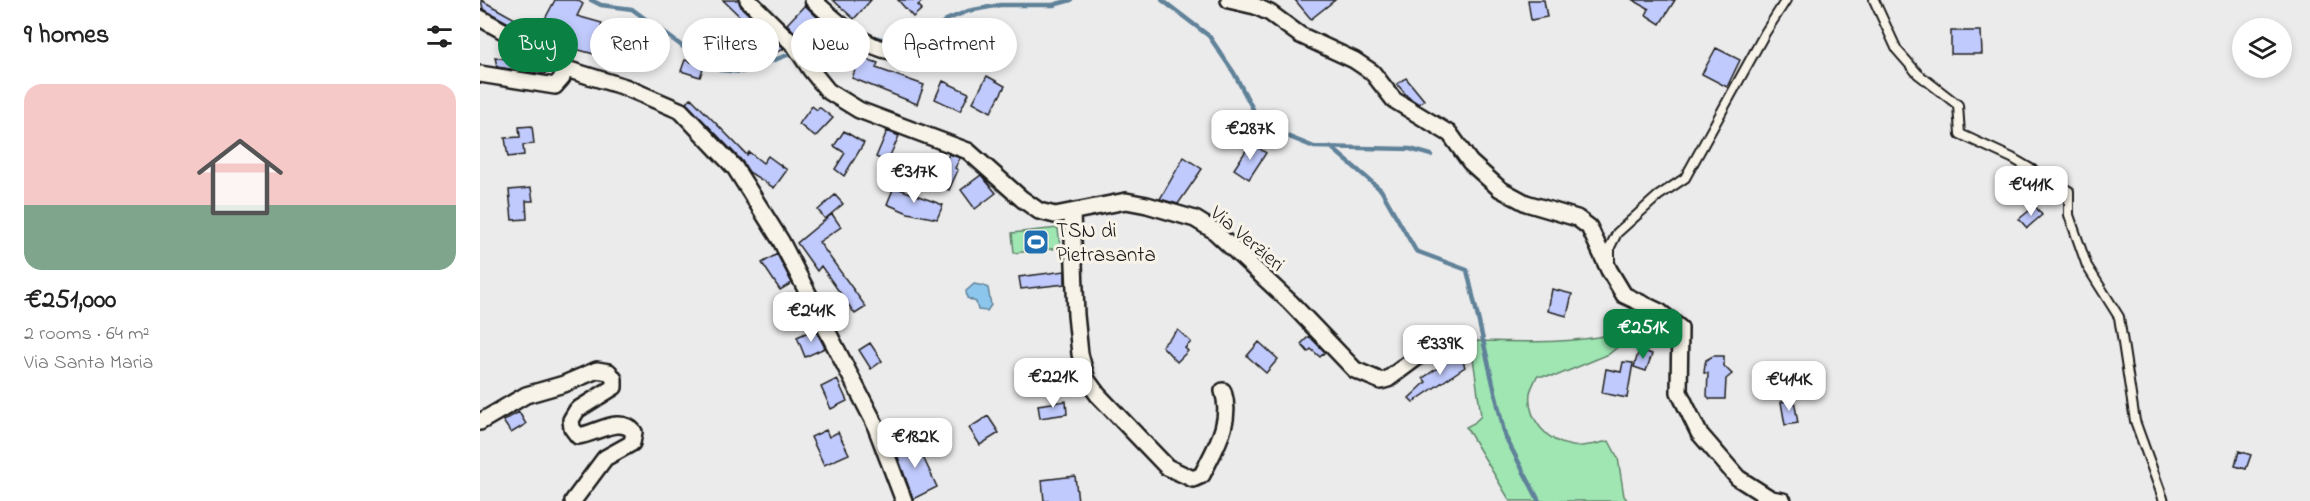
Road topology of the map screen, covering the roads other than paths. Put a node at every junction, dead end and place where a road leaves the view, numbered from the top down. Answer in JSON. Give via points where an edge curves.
{"nodes":[{"id":1,"x":748,"y":0,"type":"edge"},
{"id":2,"x":813,"y":0,"type":"edge"},
{"id":3,"x":1229,"y":0,"type":"edge"},
{"id":4,"x":1786,"y":0,"type":"edge"},
{"id":5,"x":1874,"y":0,"type":"edge"},
{"id":6,"x":480,"y":18,"type":"edge"},
{"id":7,"x":498,"y":28,"type":"edge"},
{"id":8,"x":882,"y":47,"type":"edge"},
{"id":9,"x":563,"y":72,"type":"edge"},
{"id":10,"x":576,"y":72,"type":"edge"},
{"id":11,"x":480,"y":74,"type":"edge"},
{"id":12,"x":1072,"y":213,"type":"junction"},
{"id":13,"x":1610,"y":270,"type":"junction"},
{"id":14,"x":1431,"y":347,"type":"dead end"},
{"id":15,"x":1222,"y":391,"type":"dead end"},
{"id":16,"x":480,"y":422,"type":"edge"},
{"id":17,"x":573,"y":501,"type":"edge"},
{"id":18,"x":904,"y":501,"type":"edge"},
{"id":19,"x":1783,"y":501,"type":"edge"},
{"id":20,"x":2164,"y":501,"type":"edge"}],
"edges":[{"from":1,"to":12,"type":"street","name":"Via Verzieri","via":[[795,46],[828,91],[859,110],[968,151],[1039,211],[1055,215]]},
{"from":2,"to":8,"type":"street","via":[[837,23],[865,42]]},
{"from":3,"to":13,"type":"street","via":[[1270,13],[1300,35],[1372,72],[1394,100],[1450,134],[1470,162],[1500,189],[1526,203],[1576,218],[1588,228]]},
{"from":4,"to":13,"type":"lane","via":[[1685,178],[1617,233],[1610,248]]},
{"from":5,"to":20,"type":"lane","via":[[1897,50],[1918,74],[1958,105],[1960,134],[2069,191],[2068,215],[2087,266],[2119,317],[2135,421]]},
{"from":6,"to":7,"type":"street"},
{"from":9,"to":11,"type":"street","via":[[555,86]]},
{"from":10,"to":18,"type":"street","via":[[681,111],[735,168],[781,241],[863,401]]},
{"from":12,"to":14,"type":"street","name":"Via Verzieri","via":[[1126,201],[1195,219],[1213,230],[1290,302],[1355,370],[1381,381]]},
{"from":12,"to":15,"type":"street","via":[[1080,354],[1087,380],[1098,395],[1167,467],[1193,479],[1202,475],[1223,430],[1226,403]]},
{"from":13,"to":19,"type":"street","via":[[1624,295],[1660,312],[1680,327],[1679,393],[1699,433],[1738,478],[1771,499]]},
{"from":16,"to":17,"type":"street","via":[[526,395],[597,370],[609,372],[614,387],[577,410],[571,420],[572,428],[578,436],[621,424],[634,432],[632,443],[605,458]]}]}
